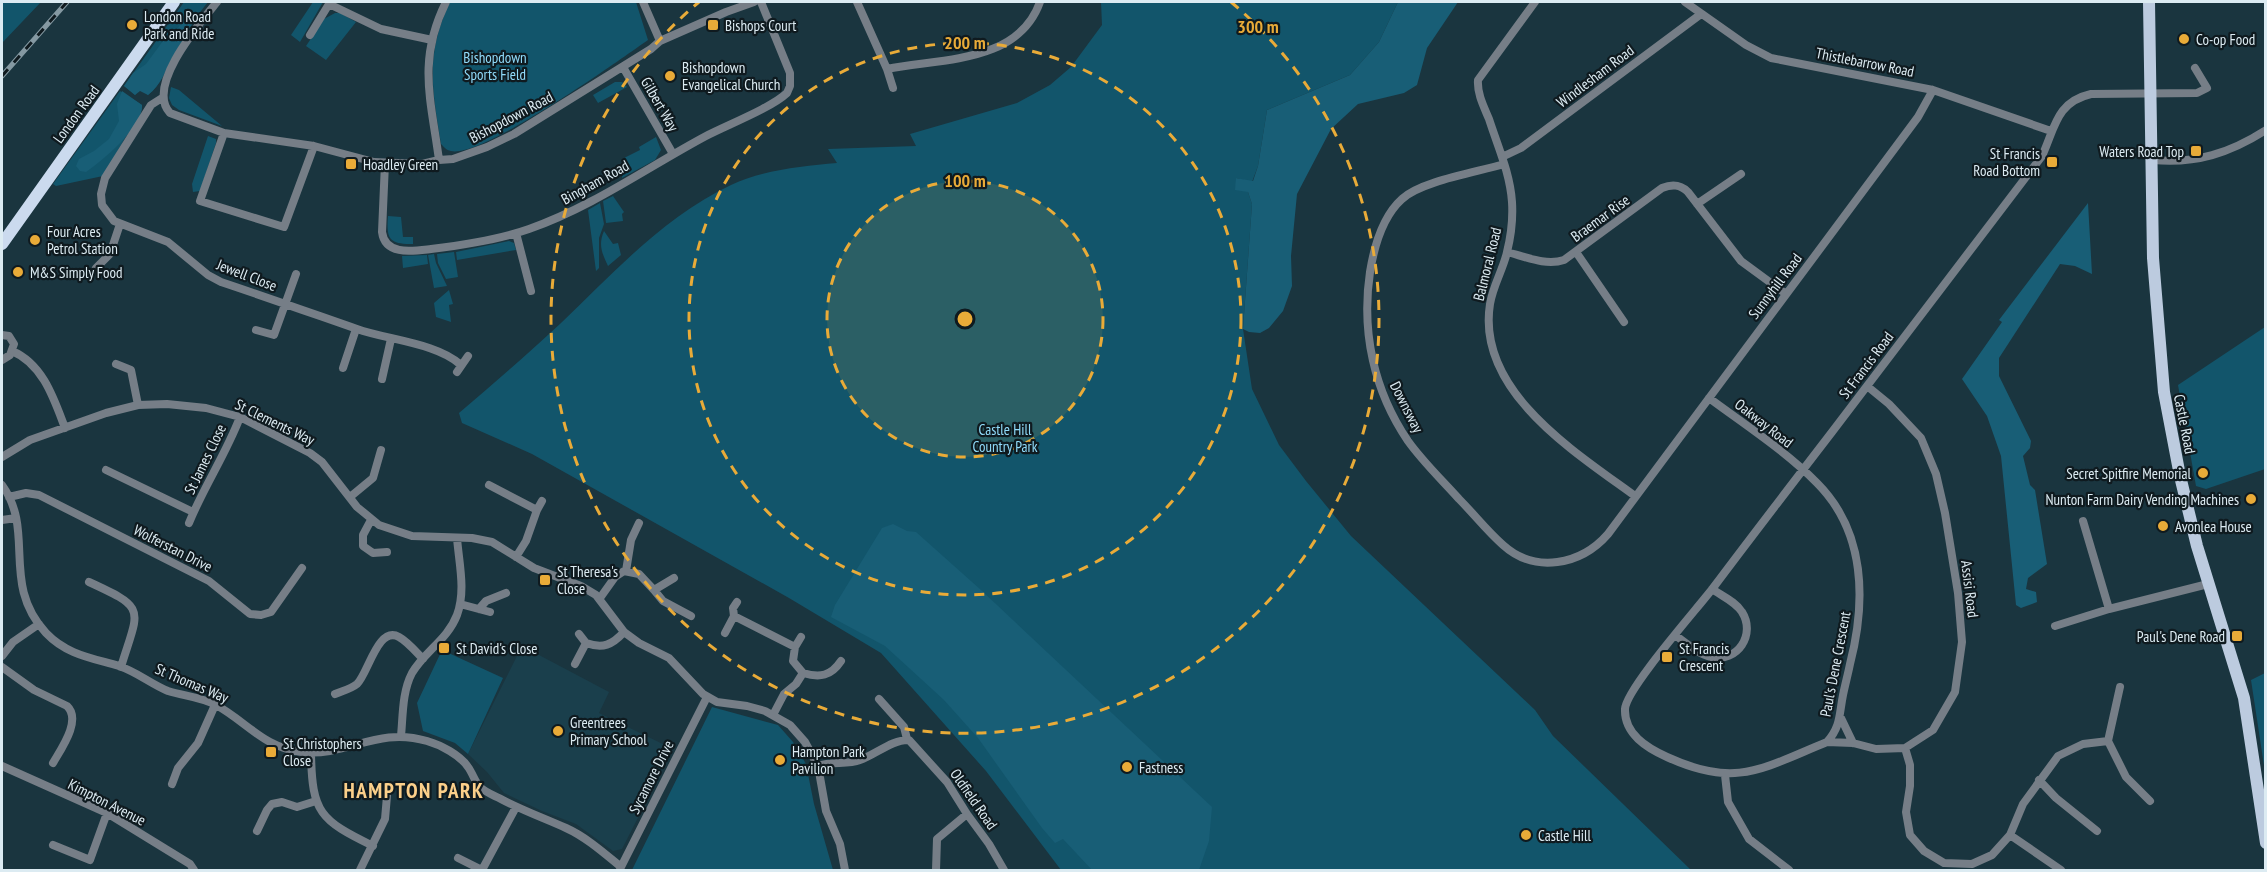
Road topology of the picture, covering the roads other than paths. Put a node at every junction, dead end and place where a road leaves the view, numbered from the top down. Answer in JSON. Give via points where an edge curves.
{"nodes":[{"id":1,"x":174,"y":2,"type":"edge"},
{"id":2,"x":216,"y":2,"type":"edge"},
{"id":3,"x":446,"y":2,"type":"edge"},
{"id":4,"x":643,"y":2,"type":"edge"},
{"id":5,"x":754,"y":2,"type":"edge"},
{"id":6,"x":761,"y":2,"type":"edge"},
{"id":7,"x":857,"y":2,"type":"edge"},
{"id":8,"x":1040,"y":2,"type":"edge"},
{"id":9,"x":1535,"y":2,"type":"edge"},
{"id":10,"x":1685,"y":2,"type":"edge"},
{"id":11,"x":2149,"y":2,"type":"edge"},
{"id":12,"x":1701,"y":14,"type":"junction"},
{"id":13,"x":310,"y":35,"type":"dead end"},
{"id":14,"x":432,"y":40,"type":"junction"},
{"id":15,"x":660,"y":41,"type":"junction"},
{"id":16,"x":622,"y":67,"type":"junction"},
{"id":17,"x":2195,"y":68,"type":"dead end"},
{"id":18,"x":887,"y":69,"type":"junction"},
{"id":19,"x":892,"y":88,"type":"dead end"},
{"id":20,"x":1933,"y":90,"type":"junction"},
{"id":21,"x":2149,"y":94,"type":"junction"},
{"id":22,"x":162,"y":98,"type":"junction"},
{"id":23,"x":2051,"y":131,"type":"junction"},
{"id":24,"x":2263,"y":132,"type":"edge"},
{"id":25,"x":224,"y":133,"type":"junction"},
{"id":26,"x":2265,"y":141,"type":"edge"},
{"id":27,"x":314,"y":146,"type":"junction"},
{"id":28,"x":673,"y":154,"type":"junction"},
{"id":29,"x":440,"y":160,"type":"junction"},
{"id":30,"x":1503,"y":160,"type":"junction"},
{"id":31,"x":2152,"y":160,"type":"junction"},
{"id":32,"x":385,"y":163,"type":"junction"},
{"id":33,"x":1741,"y":174,"type":"dead end"},
{"id":34,"x":1698,"y":204,"type":"junction"},
{"id":35,"x":120,"y":224,"type":"junction"},
{"id":36,"x":516,"y":233,"type":"junction"},
{"id":37,"x":2,"y":244,"type":"edge"},
{"id":38,"x":1508,"y":252,"type":"junction"},
{"id":39,"x":1576,"y":252,"type":"junction"},
{"id":40,"x":96,"y":268,"type":"dead end"},
{"id":41,"x":296,"y":274,"type":"dead end"},
{"id":42,"x":531,"y":291,"type":"dead end"},
{"id":43,"x":1786,"y":294,"type":"junction"},
{"id":44,"x":285,"y":304,"type":"junction"},
{"id":45,"x":1624,"y":322,"type":"dead end"},
{"id":46,"x":356,"y":329,"type":"junction"},
{"id":47,"x":256,"y":330,"type":"dead end"},
{"id":48,"x":2,"y":335,"type":"edge"},
{"id":49,"x":391,"y":339,"type":"junction"},
{"id":50,"x":12,"y":351,"type":"junction"},
{"id":51,"x":468,"y":356,"type":"dead end"},
{"id":52,"x":2,"y":360,"type":"edge"},
{"id":53,"x":116,"y":364,"type":"dead end"},
{"id":54,"x":344,"y":368,"type":"dead end"},
{"id":55,"x":382,"y":379,"type":"dead end"},
{"id":56,"x":1867,"y":386,"type":"junction"},
{"id":57,"x":1709,"y":398,"type":"junction"},
{"id":58,"x":138,"y":405,"type":"junction"},
{"id":59,"x":240,"y":417,"type":"junction"},
{"id":60,"x":65,"y":428,"type":"junction"},
{"id":61,"x":381,"y":450,"type":"dead end"},
{"id":62,"x":2,"y":457,"type":"edge"},
{"id":63,"x":106,"y":470,"type":"dead end"},
{"id":64,"x":1803,"y":470,"type":"junction"},
{"id":65,"x":2,"y":485,"type":"edge"},
{"id":66,"x":489,"y":485,"type":"dead end"},
{"id":67,"x":350,"y":496,"type":"junction"},
{"id":68,"x":1635,"y":496,"type":"junction"},
{"id":69,"x":9,"y":497,"type":"junction"},
{"id":70,"x":542,"y":501,"type":"dead end"},
{"id":71,"x":537,"y":510,"type":"junction"},
{"id":72,"x":194,"y":512,"type":"junction"},
{"id":73,"x":16,"y":518,"type":"junction"},
{"id":74,"x":2,"y":520,"type":"edge"},
{"id":75,"x":371,"y":520,"type":"junction"},
{"id":76,"x":2083,"y":521,"type":"dead end"},
{"id":77,"x":189,"y":523,"type":"dead end"},
{"id":78,"x":639,"y":523,"type":"dead end"},
{"id":79,"x":457,"y":538,"type":"junction"},
{"id":80,"x":387,"y":552,"type":"dead end"},
{"id":81,"x":516,"y":557,"type":"junction"},
{"id":82,"x":302,"y":568,"type":"dead end"},
{"id":83,"x":626,"y":571,"type":"junction"},
{"id":84,"x":674,"y":578,"type":"dead end"},
{"id":85,"x":89,"y":582,"type":"dead end"},
{"id":86,"x":2208,"y":584,"type":"junction"},
{"id":87,"x":654,"y":590,"type":"junction"},
{"id":88,"x":1712,"y":590,"type":"junction"},
{"id":89,"x":506,"y":593,"type":"dead end"},
{"id":90,"x":600,"y":598,"type":"junction"},
{"id":91,"x":737,"y":602,"type":"dead end"},
{"id":92,"x":460,"y":604,"type":"junction"},
{"id":93,"x":479,"y":609,"type":"junction"},
{"id":94,"x":2109,"y":609,"type":"junction"},
{"id":95,"x":490,"y":612,"type":"dead end"},
{"id":96,"x":691,"y":616,"type":"dead end"},
{"id":97,"x":734,"y":616,"type":"junction"},
{"id":98,"x":39,"y":624,"type":"junction"},
{"id":99,"x":2055,"y":626,"type":"dead end"},
{"id":100,"x":624,"y":632,"type":"junction"},
{"id":101,"x":725,"y":633,"type":"dead end"},
{"id":102,"x":579,"y":634,"type":"dead end"},
{"id":103,"x":1675,"y":635,"type":"junction"},
{"id":104,"x":801,"y":637,"type":"dead end"},
{"id":105,"x":586,"y":643,"type":"junction"},
{"id":106,"x":795,"y":646,"type":"junction"},
{"id":107,"x":2,"y":656,"type":"edge"},
{"id":108,"x":423,"y":659,"type":"junction"},
{"id":109,"x":841,"y":662,"type":"dead end"},
{"id":110,"x":575,"y":663,"type":"dead end"},
{"id":111,"x":121,"y":666,"type":"junction"},
{"id":112,"x":2,"y":667,"type":"edge"},
{"id":113,"x":803,"y":674,"type":"junction"},
{"id":114,"x":2120,"y":687,"type":"dead end"},
{"id":115,"x":335,"y":694,"type":"dead end"},
{"id":116,"x":707,"y":697,"type":"junction"},
{"id":117,"x":879,"y":699,"type":"dead end"},
{"id":118,"x":215,"y":705,"type":"junction"},
{"id":119,"x":773,"y":715,"type":"junction"},
{"id":120,"x":1841,"y":718,"type":"junction"},
{"id":121,"x":401,"y":736,"type":"junction"},
{"id":122,"x":907,"y":739,"type":"junction"},
{"id":123,"x":2108,"y":741,"type":"junction"},
{"id":124,"x":1827,"y":742,"type":"junction"},
{"id":125,"x":1853,"y":742,"type":"junction"},
{"id":126,"x":1905,"y":748,"type":"junction"},
{"id":127,"x":311,"y":753,"type":"junction"},
{"id":128,"x":53,"y":763,"type":"dead end"},
{"id":129,"x":2,"y":766,"type":"edge"},
{"id":130,"x":818,"y":766,"type":"junction"},
{"id":131,"x":1725,"y":775,"type":"junction"},
{"id":132,"x":2039,"y":780,"type":"junction"},
{"id":133,"x":172,"y":784,"type":"dead end"},
{"id":134,"x":387,"y":796,"type":"dead end"},
{"id":135,"x":316,"y":801,"type":"junction"},
{"id":136,"x":2150,"y":801,"type":"dead end"},
{"id":137,"x":516,"y":807,"type":"junction"},
{"id":138,"x":107,"y":813,"type":"junction"},
{"id":139,"x":967,"y":814,"type":"junction"},
{"id":140,"x":257,"y":831,"type":"dead end"},
{"id":141,"x":2097,"y":831,"type":"dead end"},
{"id":142,"x":2010,"y":835,"type":"junction"},
{"id":143,"x":2265,"y":843,"type":"edge"},
{"id":144,"x":53,"y":845,"type":"dead end"},
{"id":145,"x":373,"y":846,"type":"junction"},
{"id":146,"x":458,"y":858,"type":"dead end"},
{"id":147,"x":1975,"y":867,"type":"edge"},
{"id":148,"x":620,"y":869,"type":"edge"},
{"id":149,"x":194,"y":870,"type":"edge"},
{"id":150,"x":360,"y":870,"type":"edge"},
{"id":151,"x":845,"y":870,"type":"edge"},
{"id":152,"x":936,"y":870,"type":"edge"},
{"id":153,"x":1004,"y":870,"type":"edge"},
{"id":154,"x":1789,"y":870,"type":"edge"},
{"id":155,"x":2061,"y":870,"type":"edge"}],
"edges":[{"from":1,"to":37,"type":"highway","name":"London Road"},
{"from":2,"to":22,"type":"street","via":[[177,56]]},
{"from":3,"to":14,"type":"street"},
{"from":4,"to":15,"type":"street"},
{"from":5,"to":15,"type":"street","name":"Bishopdown Road"},
{"from":6,"to":28,"type":"street","name":"Bingham Road","via":[[790,73],[789,89],[780,98]]},
{"from":7,"to":18,"type":"street"},
{"from":8,"to":18,"type":"street","via":[[1025,27],[996,48]]},
{"from":9,"to":30,"type":"street","name":"Balmoral Road","via":[[1478,80],[1479,94]]},
{"from":10,"to":12,"type":"street","name":"Thistlebarrow Road"},
{"from":11,"to":21,"type":"main road","name":"Castle Road"},
{"from":12,"to":20,"type":"street","name":"Thistlebarrow Road","via":[[1771,58]]},
{"from":12,"to":30,"type":"street","name":"Windlesham Road"},
{"from":13,"to":14,"type":"street","via":[[329,4],[381,29]]},
{"from":14,"to":29,"type":"street","via":[[428,87]]},
{"from":15,"to":16,"type":"street","name":"Bishopdown Road"},
{"from":16,"to":28,"type":"street","name":"Gilbert Way"},
{"from":16,"to":29,"type":"street","name":"Bishopdown Road","via":[[501,141],[462,157]]},
{"from":17,"to":21,"type":"street","name":"St Francis Road","via":[[2207,88],[2197,93]]},
{"from":18,"to":19,"type":"street"},
{"from":20,"to":23,"type":"street","name":"Thistlebarrow Road"},
{"from":20,"to":43,"type":"street","name":"Sunnyhill Road","via":[[1918,117]]},
{"from":21,"to":23,"type":"street","name":"St Francis Road","via":[[2091,94],[2076,98],[2060,114]]},
{"from":21,"to":31,"type":"main road","name":"Castle Road"},
{"from":22,"to":25,"type":"street","name":"Bishopdown Road","via":[[170,113]]},
{"from":22,"to":35,"type":"street","via":[[151,105],[102,186],[102,205]]},
{"from":23,"to":56,"type":"street","name":"St Francis Road","via":[[2042,156]]},
{"from":24,"to":26,"type":"street"},
{"from":24,"to":31,"type":"street","via":[[2222,153],[2175,161]]},
{"from":25,"to":27,"type":"street","name":"Bishopdown Road"},
{"from":25,"to":27,"type":"street","via":[[201,201],[284,228]]},
{"from":27,"to":32,"type":"street","name":"Bishopdown Road"},
{"from":28,"to":36,"type":"street","name":"Bingham Road","via":[[584,205]]},
{"from":29,"to":32,"type":"street","name":"Bishopdown Road","via":[[422,164]]},
{"from":30,"to":38,"type":"street","name":"Balmoral Road","via":[[1512,210]]},
{"from":30,"to":68,"type":"street","name":"Downsway","via":[[1418,188],[1401,199],[1383,226],[1371,264],[1366,305],[1370,351],[1382,391],[1394,418],[1419,454],[1500,543],[1522,557],[1548,563],[1582,555],[1604,538]]},
{"from":31,"to":86,"type":"main road","name":"Castle Road","via":[[2153,258],[2162,377],[2180,476]]},
{"from":32,"to":36,"type":"street","name":"Bingham Road","via":[[381,228],[389,246],[402,251],[424,249]]},
{"from":33,"to":34,"type":"street"},
{"from":34,"to":39,"type":"street","name":"Braemar Rise","via":[[1683,187],[1669,185]]},
{"from":34,"to":43,"type":"street","name":"Braemar Rise","via":[[1741,261]]},
{"from":35,"to":40,"type":"street","via":[[110,254]]},
{"from":35,"to":44,"type":"street","name":"Jewell Close","via":[[168,242],[214,279]]},
{"from":36,"to":42,"type":"street"},
{"from":38,"to":39,"type":"street","name":"Braemar Rise","via":[[1555,263]]},
{"from":38,"to":68,"type":"street","name":"Balmoral Road","via":[[1489,307],[1489,335],[1498,364],[1541,422]]},
{"from":39,"to":45,"type":"street"},
{"from":41,"to":44,"type":"street"},
{"from":43,"to":57,"type":"street","name":"Sunnyhill Road"},
{"from":44,"to":46,"type":"street","name":"Jewell Close"},
{"from":44,"to":47,"type":"street","via":[[274,335]]},
{"from":46,"to":49,"type":"street","name":"Jewell Close"},
{"from":46,"to":54,"type":"street"},
{"from":48,"to":50,"type":"street","via":[[12,338]]},
{"from":49,"to":51,"type":"street","name":"Jewell Close","via":[[440,352],[454,359],[459,369]]},
{"from":49,"to":55,"type":"street"},
{"from":50,"to":52,"type":"street"},
{"from":50,"to":60,"type":"street","via":[[37,369]]},
{"from":53,"to":58,"type":"street","via":[[131,370]]},
{"from":56,"to":64,"type":"street","name":"St Francis Road"},
{"from":56,"to":126,"type":"street","name":"Assisi Road","via":[[1921,438],[1929,456],[1945,513],[1958,593],[1962,642],[1955,692],[1932,730]]},
{"from":57,"to":64,"type":"street","name":"Oakway Road"},
{"from":57,"to":68,"type":"street","name":"Sunnyhill Road"},
{"from":58,"to":59,"type":"street","name":"St Clements Way","via":[[206,408]]},
{"from":58,"to":60,"type":"street","name":"St Clements Way"},
{"from":59,"to":67,"type":"street","name":"St Clements Way","via":[[316,457]]},
{"from":59,"to":72,"type":"street","name":"St James Close"},
{"from":60,"to":62,"type":"street","name":"St Clements Way","via":[[21,444]]},
{"from":61,"to":67,"type":"street","via":[[373,478]]},
{"from":63,"to":72,"type":"street","name":"St James Close"},
{"from":64,"to":88,"type":"street","name":"St Francis Road"},
{"from":64,"to":120,"type":"street","name":"Paul's Dene Crescent","via":[[1840,513],[1859,568],[1858,624]]},
{"from":65,"to":69,"type":"street","name":"St Thomas Way"},
{"from":66,"to":71,"type":"street"},
{"from":67,"to":75,"type":"street","name":"St Clements Way"},
{"from":69,"to":73,"type":"street","name":"St Thomas Way"},
{"from":69,"to":82,"type":"street","name":"Wolferstan Drive","via":[[39,495],[209,581],[255,615],[275,608]]},
{"from":70,"to":71,"type":"street"},
{"from":71,"to":81,"type":"street"},
{"from":72,"to":77,"type":"street","name":"St James Close"},
{"from":73,"to":74,"type":"street"},
{"from":73,"to":98,"type":"street","name":"St Thomas Way","via":[[20,584]]},
{"from":75,"to":79,"type":"street","name":"St Clements Way","via":[[412,536]]},
{"from":75,"to":80,"type":"street","via":[[363,535],[363,546],[373,553]]},
{"from":76,"to":94,"type":"street"},
{"from":78,"to":83,"type":"street","via":[[631,540]]},
{"from":79,"to":81,"type":"street","name":"St Clements Way","via":[[486,540]]},
{"from":79,"to":92,"type":"street"},
{"from":81,"to":90,"type":"street","name":"St Clements Way"},
{"from":83,"to":87,"type":"street","via":[[639,574]]},
{"from":83,"to":90,"type":"street","via":[[615,577]]},
{"from":84,"to":87,"type":"street"},
{"from":85,"to":111,"type":"street","via":[[133,607],[136,619]]},
{"from":86,"to":94,"type":"street"},
{"from":86,"to":143,"type":"main road","name":"Castle Road","via":[[2244,698]]},
{"from":87,"to":96,"type":"street","via":[[663,601]]},
{"from":88,"to":103,"type":"street","name":"St Francis Road"},
{"from":88,"to":103,"type":"street","via":[[1744,615],[1747,633],[1740,648],[1731,655],[1711,657]]},
{"from":89,"to":93,"type":"street","via":[[486,601]]},
{"from":90,"to":100,"type":"street","name":"St Clements Way"},
{"from":91,"to":97,"type":"street"},
{"from":92,"to":93,"type":"street"},
{"from":92,"to":108,"type":"street","via":[[450,629]]},
{"from":93,"to":95,"type":"street"},
{"from":94,"to":99,"type":"street"},
{"from":97,"to":101,"type":"street"},
{"from":97,"to":106,"type":"street"},
{"from":98,"to":107,"type":"street","via":[[13,642]]},
{"from":98,"to":111,"type":"street","name":"St Thomas Way","via":[[68,651]]},
{"from":100,"to":105,"type":"street","via":[[607,646]]},
{"from":100,"to":116,"type":"street","name":"St Clements Way","via":[[669,658]]},
{"from":102,"to":105,"type":"street"},
{"from":103,"to":131,"type":"street","name":"St Francis Road","via":[[1626,702],[1628,725],[1639,740],[1657,752],[1683,764]]},
{"from":104,"to":106,"type":"street"},
{"from":105,"to":110,"type":"street"},
{"from":106,"to":113,"type":"street","via":[[793,661]]},
{"from":108,"to":115,"type":"street","via":[[401,637],[386,636],[359,682]]},
{"from":108,"to":121,"type":"street","via":[[407,689]]},
{"from":109,"to":113,"type":"street","via":[[828,674]]},
{"from":111,"to":118,"type":"street","name":"St Thomas Way","via":[[168,691]]},
{"from":112,"to":128,"type":"street","via":[[72,711],[73,722]]},
{"from":113,"to":119,"type":"street","via":[[784,694]]},
{"from":114,"to":123,"type":"street"},
{"from":116,"to":119,"type":"street"},
{"from":116,"to":148,"type":"street","name":"Sycamore Drive"},
{"from":117,"to":122,"type":"street","name":"Oldfield Road","via":[[904,728]]},
{"from":118,"to":127,"type":"street","name":"St Thomas Way","via":[[266,741],[284,749]]},
{"from":118,"to":133,"type":"street","via":[[198,743],[178,768]]},
{"from":119,"to":130,"type":"street","via":[[795,730]]},
{"from":120,"to":124,"type":"street","name":"Paul's Dene Crescent"},
{"from":120,"to":125,"type":"street"},
{"from":121,"to":127,"type":"street","name":"St Thomas Way"},
{"from":121,"to":137,"type":"street","name":"St Thomas Way","via":[[446,750],[466,765],[481,788]]},
{"from":122,"to":130,"type":"street","via":[[858,761]]},
{"from":122,"to":139,"type":"street","name":"Oldfield Road","via":[[944,778]]},
{"from":123,"to":132,"type":"street","via":[[2084,744],[2058,756]]},
{"from":123,"to":136,"type":"street","via":[[2126,777]]},
{"from":124,"to":125,"type":"street"},
{"from":124,"to":131,"type":"street","via":[[1766,768]]},
{"from":125,"to":126,"type":"street","via":[[1876,749]]},
{"from":126,"to":147,"type":"street","via":[[1910,765],[1906,812],[1910,835],[1924,851],[1944,863]]},
{"from":127,"to":135,"type":"street"},
{"from":129,"to":138,"type":"street","name":"Kimpton Avenue"},
{"from":130,"to":151,"type":"street","via":[[826,811],[843,853]]},
{"from":131,"to":154,"type":"street","via":[[1728,802],[1749,839]]},
{"from":132,"to":141,"type":"street"},
{"from":132,"to":142,"type":"street"},
{"from":134,"to":145,"type":"street","via":[[385,819]]},
{"from":135,"to":140,"type":"street","via":[[297,807],[282,802],[272,804]]},
{"from":135,"to":145,"type":"street","via":[[334,825]]},
{"from":137,"to":146,"type":"street","via":[[482,870]]},
{"from":137,"to":148,"type":"street","name":"St Thomas Way","via":[[574,832]]},
{"from":138,"to":144,"type":"street","via":[[90,860]]},
{"from":138,"to":149,"type":"street","name":"Kimpton Avenue"},
{"from":139,"to":152,"type":"street","via":[[937,839]]},
{"from":139,"to":153,"type":"street","name":"Oldfield Road"},
{"from":142,"to":147,"type":"street"},
{"from":142,"to":155,"type":"street"},
{"from":145,"to":150,"type":"street"}]}
